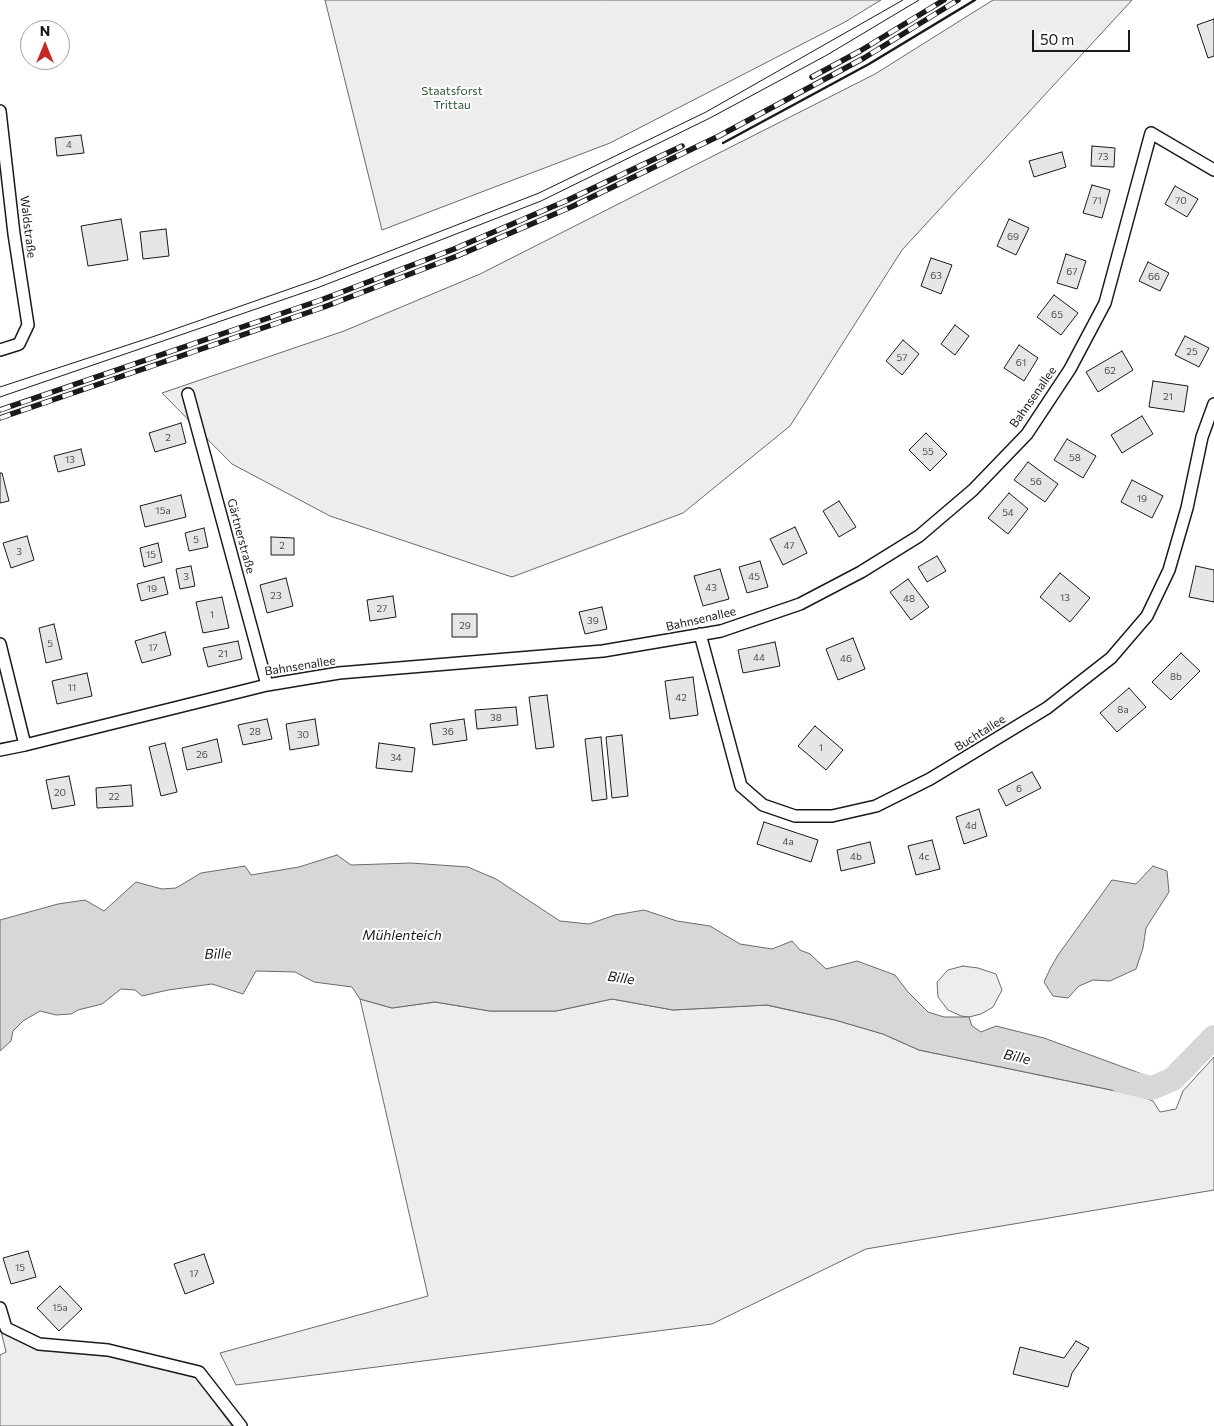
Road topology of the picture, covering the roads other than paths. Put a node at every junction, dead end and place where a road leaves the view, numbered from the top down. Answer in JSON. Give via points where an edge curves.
{"nodes":[{"id":1,"x":0,"y":111,"type":"edge"},
{"id":2,"x":1214,"y":170,"type":"edge"},
{"id":3,"x":0,"y":350,"type":"edge"},
{"id":4,"x":188,"y":394,"type":"dead end"},
{"id":5,"x":1214,"y":404,"type":"edge"},
{"id":6,"x":700,"y":634,"type":"junction"},
{"id":7,"x":0,"y":644,"type":"edge"},
{"id":8,"x":267,"y":684,"type":"junction"},
{"id":9,"x":25,"y":745,"type":"junction"},
{"id":10,"x":0,"y":750,"type":"edge"},
{"id":11,"x":0,"y":1308,"type":"edge"},
{"id":12,"x":240,"y":1426,"type":"edge"}],
"edges":[{"from":1,"to":3,"type":"street","name":"Waldstraße","via":[[28,324],[20,344]]},
{"from":2,"to":6,"type":"street","name":"Bahnsenallee","via":[[1152,133],[1105,303],[1070,369],[1027,434],[973,490],[919,536],[861,572],[800,604],[721,631]]},
{"from":4,"to":8,"type":"street","name":"Gärtnerstraße"},
{"from":5,"to":6,"type":"street","name":"Buchtallee","via":[[1202,437],[1187,508],[1169,570],[1147,616],[1111,658],[1046,708],[930,779],[876,806],[832,816],[795,816],[763,805],[740,786]]},
{"from":6,"to":8,"type":"street","name":"Bahnsenallee","via":[[603,651],[339,674]]},
{"from":7,"to":9,"type":"street"},
{"from":8,"to":9,"type":"street","name":"Bahnsenallee"},
{"from":9,"to":10,"type":"street","name":"Bahnsenallee"},
{"from":11,"to":12,"type":"street","via":[[6,1328],[39,1344],[108,1350],[199,1372]]}]}
